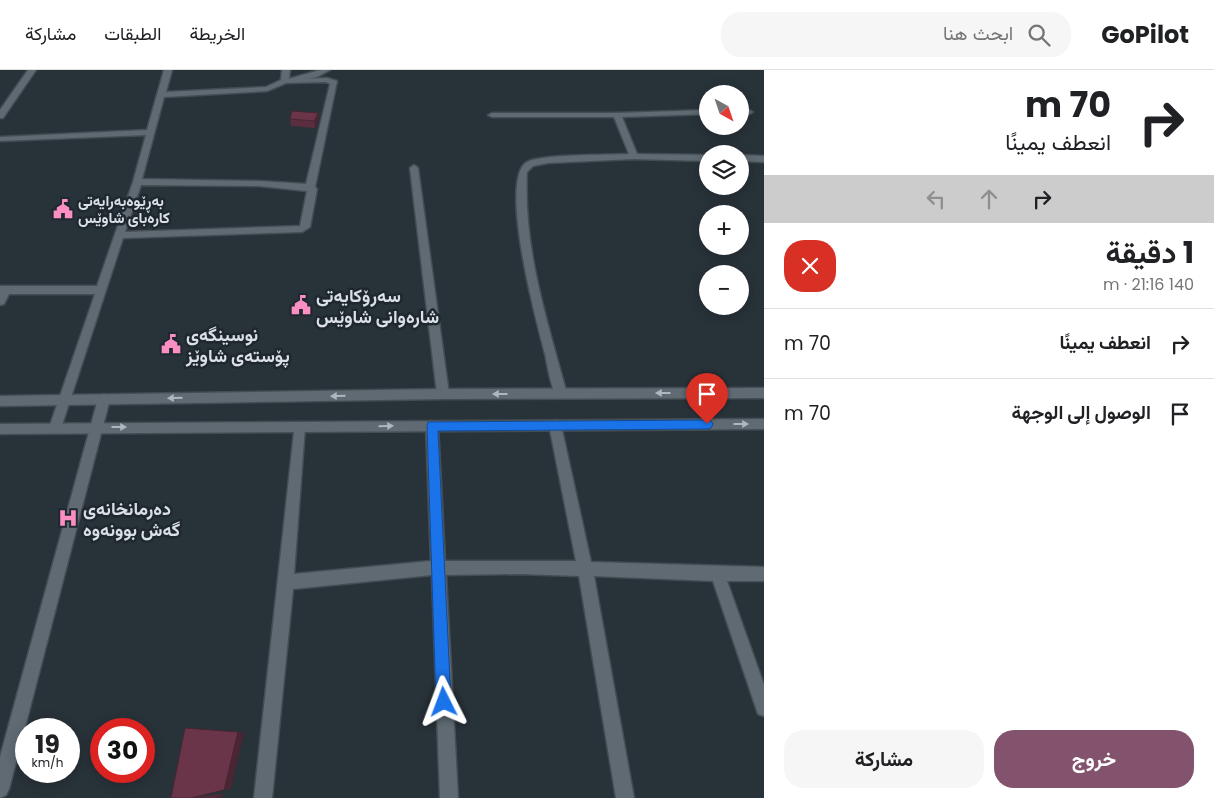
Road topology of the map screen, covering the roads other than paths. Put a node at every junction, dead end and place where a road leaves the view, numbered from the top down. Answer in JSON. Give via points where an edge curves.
{"nodes":[{"id":1,"x":32,"y":70,"type":"edge"},
{"id":2,"x":168,"y":70,"type":"edge"},
{"id":3,"x":286,"y":70,"type":"edge"},
{"id":4,"x":326,"y":70,"type":"edge"},
{"id":5,"x":285,"y":81,"type":"junction"},
{"id":6,"x":160,"y":95,"type":"junction"},
{"id":7,"x":699,"y":112,"type":"edge"},
{"id":8,"x":617,"y":114,"type":"junction"},
{"id":9,"x":492,"y":115,"type":"dead end"},
{"id":10,"x":0,"y":116,"type":"edge"},
{"id":11,"x":151,"y":132,"type":"junction"},
{"id":12,"x":0,"y":138,"type":"edge"},
{"id":13,"x":634,"y":156,"type":"junction"},
{"id":14,"x":699,"y":158,"type":"edge"},
{"id":15,"x":749,"y":158,"type":"edge"},
{"id":16,"x":764,"y":159,"type":"edge"},
{"id":17,"x":414,"y":168,"type":"dead end"},
{"id":18,"x":137,"y":182,"type":"junction"},
{"id":19,"x":310,"y":186,"type":"junction"},
{"id":20,"x":120,"y":236,"type":"junction"},
{"id":21,"x":3,"y":290,"type":"edge"},
{"id":22,"x":102,"y":290,"type":"junction"},
{"id":23,"x":0,"y":301,"type":"edge"},
{"id":24,"x":764,"y":393,"type":"edge"},
{"id":25,"x":443,"y":394,"type":"junction"},
{"id":26,"x":562,"y":394,"type":"junction"},
{"id":27,"x":104,"y":399,"type":"junction"},
{"id":28,"x":65,"y":400,"type":"junction"},
{"id":29,"x":0,"y":401,"type":"edge"},
{"id":30,"x":764,"y":424,"type":"edge"},
{"id":31,"x":555,"y":425,"type":"junction"},
{"id":32,"x":432,"y":426,"type":"junction"},
{"id":33,"x":97,"y":427,"type":"junction"},
{"id":34,"x":299,"y":427,"type":"junction"},
{"id":35,"x":55,"y":428,"type":"junction"},
{"id":36,"x":0,"y":429,"type":"edge"},
{"id":37,"x":437,"y":568,"type":"junction"},
{"id":38,"x":585,"y":568,"type":"junction"},
{"id":39,"x":764,"y":574,"type":"edge"},
{"id":40,"x":718,"y":575,"type":"junction"},
{"id":41,"x":286,"y":582,"type":"junction"},
{"id":42,"x":764,"y":708,"type":"edge"},
{"id":43,"x":0,"y":789,"type":"edge"},
{"id":44,"x":263,"y":798,"type":"edge"},
{"id":45,"x":448,"y":798,"type":"edge"},
{"id":46,"x":625,"y":798,"type":"edge"}],
"edges":[{"from":1,"to":10,"type":"street"},
{"from":2,"to":6,"type":"street"},
{"from":3,"to":5,"type":"street"},
{"from":4,"to":5,"type":"street"},
{"from":5,"to":6,"type":"street","via":[[267,89]]},
{"from":5,"to":19,"type":"street","via":[[327,80],[334,83]]},
{"from":6,"to":11,"type":"street"},
{"from":7,"to":8,"type":"street"},
{"from":8,"to":9,"type":"street"},
{"from":8,"to":13,"type":"street"},
{"from":11,"to":12,"type":"street"},
{"from":11,"to":18,"type":"street"},
{"from":13,"to":14,"type":"street"},
{"from":13,"to":26,"type":"street","via":[[548,160],[530,164],[523,171],[524,239]]},
{"from":15,"to":16,"type":"street"},
{"from":17,"to":25,"type":"street"},
{"from":18,"to":19,"type":"street"},
{"from":18,"to":20,"type":"street"},
{"from":19,"to":20,"type":"street","via":[[302,229]]},
{"from":20,"to":22,"type":"street"},
{"from":21,"to":22,"type":"street"},
{"from":21,"to":23,"type":"street"},
{"from":22,"to":28,"type":"street"},
{"from":24,"to":26,"type":"street","one_way":true},
{"from":26,"to":25,"type":"street","one_way":true},
{"from":25,"to":27,"type":"street","one_way":true},
{"from":27,"to":28,"type":"street"},
{"from":27,"to":33,"type":"street"},
{"from":28,"to":29,"type":"street"},
{"from":28,"to":35,"type":"street"},
{"from":31,"to":30,"type":"street","one_way":true},
{"from":31,"to":32,"type":"street"},
{"from":31,"to":38,"type":"street"},
{"from":34,"to":32,"type":"street","one_way":true},
{"from":32,"to":37,"type":"street"},
{"from":33,"to":34,"type":"street","one_way":true},
{"from":33,"to":35,"type":"street"},
{"from":33,"to":43,"type":"street"},
{"from":34,"to":41,"type":"street"},
{"from":35,"to":36,"type":"street"},
{"from":37,"to":38,"type":"street"},
{"from":37,"to":41,"type":"street"},
{"from":37,"to":45,"type":"street"},
{"from":38,"to":40,"type":"street"},
{"from":38,"to":46,"type":"street"},
{"from":39,"to":40,"type":"street"},
{"from":40,"to":42,"type":"street"},
{"from":41,"to":44,"type":"street"}]}
